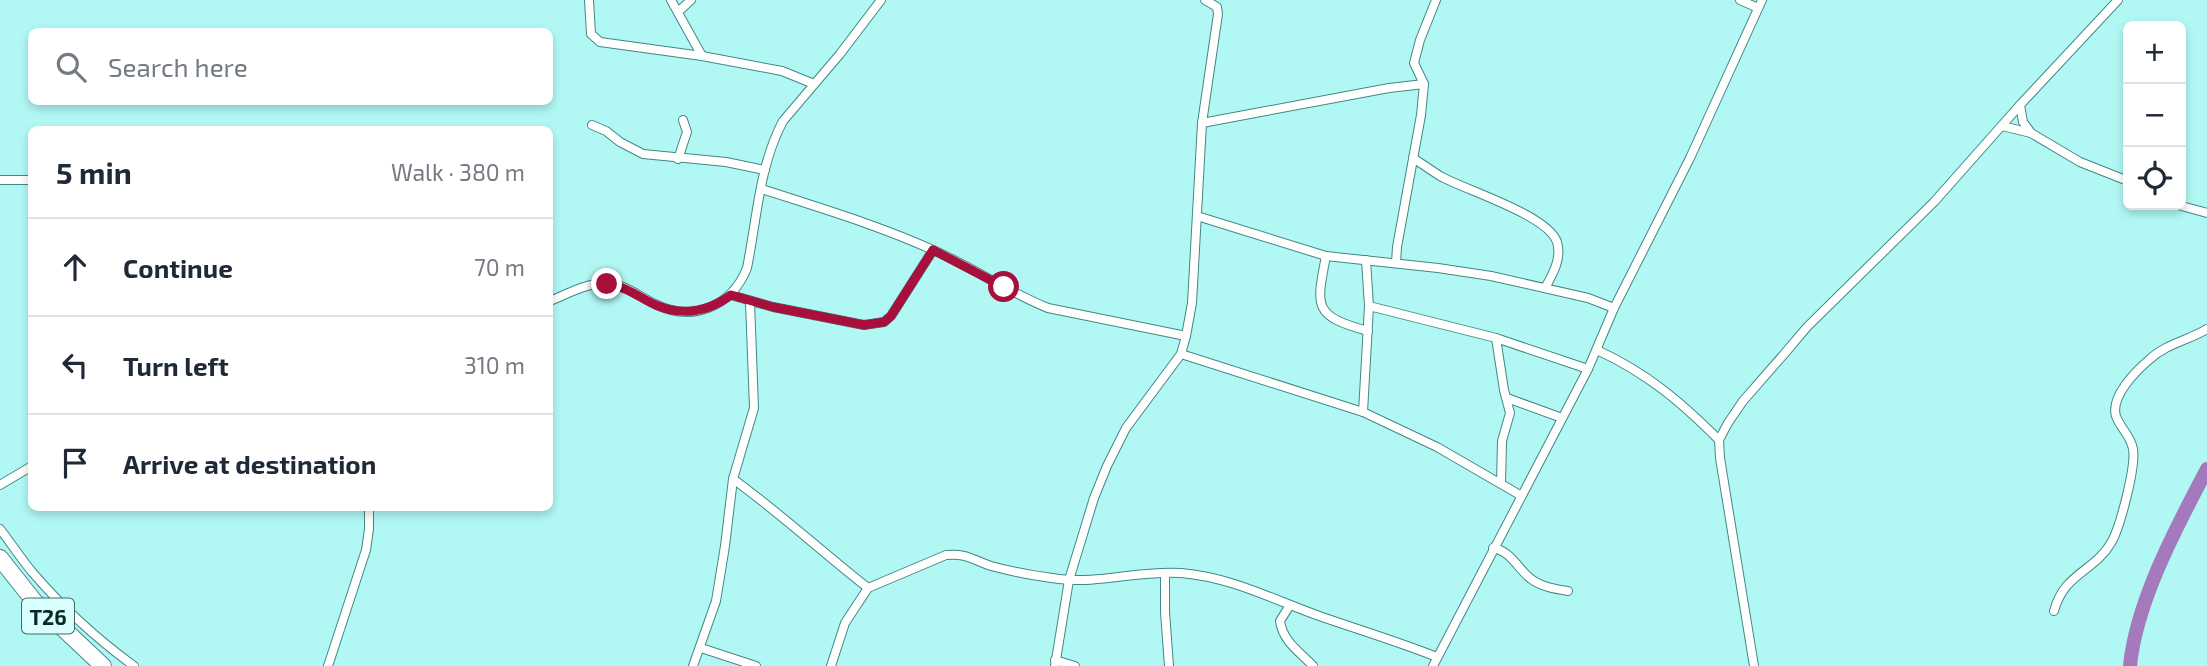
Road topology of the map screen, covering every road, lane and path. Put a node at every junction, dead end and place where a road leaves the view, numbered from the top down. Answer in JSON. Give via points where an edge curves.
{"nodes":[{"id":1,"x":589,"y":0,"type":"edge"},
{"id":2,"x":671,"y":0,"type":"edge"},
{"id":3,"x":691,"y":0,"type":"edge"},
{"id":4,"x":881,"y":0,"type":"edge"},
{"id":5,"x":1205,"y":0,"type":"edge"},
{"id":6,"x":1436,"y":0,"type":"edge"},
{"id":7,"x":1740,"y":0,"type":"edge"},
{"id":8,"x":2118,"y":0,"type":"edge"},
{"id":9,"x":1217,"y":3,"type":"edge"},
{"id":10,"x":1760,"y":4,"type":"edge"},
{"id":11,"x":679,"y":11,"type":"junction"},
{"id":12,"x":702,"y":56,"type":"junction"},
{"id":13,"x":814,"y":84,"type":"junction"},
{"id":14,"x":1424,"y":85,"type":"junction"},
{"id":15,"x":2020,"y":105,"type":"junction"},
{"id":16,"x":683,"y":120,"type":"dead end"},
{"id":17,"x":1202,"y":123,"type":"junction"},
{"id":18,"x":592,"y":125,"type":"dead end"},
{"id":19,"x":2002,"y":126,"type":"junction"},
{"id":20,"x":2031,"y":133,"type":"junction"},
{"id":21,"x":1413,"y":158,"type":"junction"},
{"id":22,"x":678,"y":159,"type":"junction"},
{"id":23,"x":765,"y":170,"type":"junction"},
{"id":24,"x":2123,"y":179,"type":"edge"},
{"id":25,"x":0,"y":180,"type":"edge"},
{"id":26,"x":28,"y":180,"type":"edge"},
{"id":27,"x":762,"y":189,"type":"junction"},
{"id":28,"x":2186,"y":207,"type":"edge"},
{"id":29,"x":2207,"y":213,"type":"edge"},
{"id":30,"x":1197,"y":216,"type":"junction"},
{"id":31,"x":933,"y":250,"type":"junction"},
{"id":32,"x":1326,"y":256,"type":"junction"},
{"id":33,"x":1366,"y":260,"type":"junction"},
{"id":34,"x":1396,"y":263,"type":"junction"},
{"id":35,"x":1545,"y":288,"type":"junction"},
{"id":36,"x":731,"y":295,"type":"junction"},
{"id":37,"x":553,"y":300,"type":"edge"},
{"id":38,"x":751,"y":302,"type":"junction"},
{"id":39,"x":1370,"y":306,"type":"junction"},
{"id":40,"x":1614,"y":308,"type":"junction"},
{"id":41,"x":2207,"y":329,"type":"edge"},
{"id":42,"x":1368,"y":331,"type":"junction"},
{"id":43,"x":1186,"y":336,"type":"junction"},
{"id":44,"x":1496,"y":338,"type":"junction"},
{"id":45,"x":1597,"y":350,"type":"junction"},
{"id":46,"x":1181,"y":354,"type":"junction"},
{"id":47,"x":1588,"y":369,"type":"junction"},
{"id":48,"x":1507,"y":398,"type":"junction"},
{"id":49,"x":1363,"y":412,"type":"junction"},
{"id":50,"x":1562,"y":418,"type":"junction"},
{"id":51,"x":1719,"y":440,"type":"junction"},
{"id":52,"x":28,"y":468,"type":"edge"},
{"id":53,"x":733,"y":480,"type":"junction"},
{"id":54,"x":1501,"y":483,"type":"junction"},
{"id":55,"x":0,"y":485,"type":"edge"},
{"id":56,"x":1520,"y":495,"type":"junction"},
{"id":57,"x":369,"y":511,"type":"edge"},
{"id":58,"x":0,"y":529,"type":"edge"},
{"id":59,"x":1493,"y":548,"type":"junction"},
{"id":60,"x":0,"y":558,"type":"edge"},
{"id":61,"x":1165,"y":573,"type":"junction"},
{"id":62,"x":1069,"y":580,"type":"junction"},
{"id":63,"x":868,"y":588,"type":"junction"},
{"id":64,"x":1568,"y":591,"type":"dead end"},
{"id":65,"x":1290,"y":605,"type":"junction"},
{"id":66,"x":2054,"y":611,"type":"dead end"},
{"id":67,"x":701,"y":648,"type":"junction"},
{"id":68,"x":1437,"y":657,"type":"junction"},
{"id":69,"x":1055,"y":663,"type":"edge"},
{"id":70,"x":1313,"y":665,"type":"edge"},
{"id":71,"x":103,"y":666,"type":"edge"},
{"id":72,"x":134,"y":666,"type":"edge"},
{"id":73,"x":328,"y":666,"type":"edge"},
{"id":74,"x":693,"y":666,"type":"edge"},
{"id":75,"x":756,"y":666,"type":"edge"},
{"id":76,"x":831,"y":666,"type":"edge"},
{"id":77,"x":1075,"y":666,"type":"edge"},
{"id":78,"x":1170,"y":666,"type":"edge"},
{"id":79,"x":1322,"y":666,"type":"edge"},
{"id":80,"x":1433,"y":666,"type":"edge"},
{"id":81,"x":1754,"y":666,"type":"edge"}],
"edges":[{"from":1,"to":12,"type":"street","via":[[592,34],[600,42]]},
{"from":2,"to":11,"type":"street"},
{"from":3,"to":11,"type":"street"},
{"from":4,"to":13,"type":"street"},
{"from":5,"to":9,"type":"street"},
{"from":6,"to":14,"type":"street","via":[[1414,63]]},
{"from":7,"to":10,"type":"street"},
{"from":8,"to":15,"type":"street"},
{"from":9,"to":17,"type":"street"},
{"from":10,"to":40,"type":"street","via":[[1690,158]]},
{"from":11,"to":12,"type":"street"},
{"from":12,"to":13,"type":"street","via":[[782,71]]},
{"from":13,"to":23,"type":"street","via":[[783,121]]},
{"from":14,"to":17,"type":"street"},
{"from":14,"to":21,"type":"street"},
{"from":15,"to":19,"type":"street"},
{"from":15,"to":20,"type":"street"},
{"from":16,"to":22,"type":"street","via":[[687,132]]},
{"from":17,"to":30,"type":"street"},
{"from":18,"to":22,"type":"street","via":[[643,154]]},
{"from":19,"to":20,"type":"street"},
{"from":19,"to":51,"type":"street","via":[[1934,202],[1807,327],[1743,401]]},
{"from":20,"to":24,"type":"street","via":[[2080,162]]},
{"from":21,"to":34,"type":"street"},
{"from":21,"to":35,"type":"street","via":[[1545,226],[1556,239],[1558,262]]},
{"from":22,"to":23,"type":"street"},
{"from":23,"to":27,"type":"street"},
{"from":25,"to":26,"type":"street"},
{"from":27,"to":31,"type":"street","via":[[880,227]]},
{"from":27,"to":36,"type":"street","via":[[747,268]]},
{"from":28,"to":29,"type":"street"},
{"from":30,"to":32,"type":"street"},
{"from":30,"to":43,"type":"street"},
{"from":31,"to":38,"type":"street","via":[[884,322],[842,322]]},
{"from":31,"to":43,"type":"street","via":[[1048,308]]},
{"from":32,"to":33,"type":"street"},
{"from":32,"to":42,"type":"street","via":[[1320,305],[1328,315]]},
{"from":33,"to":34,"type":"street"},
{"from":33,"to":39,"type":"street"},
{"from":34,"to":35,"type":"street"},
{"from":35,"to":40,"type":"street"},
{"from":36,"to":37,"type":"street","via":[[709,309],[694,312],[657,306],[619,285],[596,284]]},
{"from":36,"to":38,"type":"street"},
{"from":38,"to":53,"type":"street","via":[[754,408]]},
{"from":39,"to":42,"type":"street"},
{"from":39,"to":44,"type":"street"},
{"from":40,"to":45,"type":"street"},
{"from":41,"to":66,"type":"street","via":[[2149,359],[2120,393],[2116,415],[2131,443],[2133,459],[2119,520],[2112,542],[2064,587]]},
{"from":42,"to":49,"type":"street"},
{"from":43,"to":46,"type":"street"},
{"from":44,"to":47,"type":"street"},
{"from":44,"to":48,"type":"street"},
{"from":45,"to":47,"type":"street"},
{"from":45,"to":51,"type":"street","via":[[1655,381]]},
{"from":46,"to":49,"type":"street"},
{"from":46,"to":62,"type":"street","via":[[1115,447]]},
{"from":47,"to":50,"type":"street"},
{"from":48,"to":50,"type":"street"},
{"from":48,"to":54,"type":"street","via":[[1510,413],[1502,441]]},
{"from":49,"to":54,"type":"street"},
{"from":50,"to":56,"type":"street"},
{"from":51,"to":81,"type":"street"},
{"from":52,"to":55,"type":"street"},
{"from":53,"to":63,"type":"street","via":[[785,517]]},
{"from":53,"to":67,"type":"street","via":[[716,601]]},
{"from":54,"to":56,"type":"street"},
{"from":56,"to":59,"type":"street"},
{"from":57,"to":73,"type":"street","via":[[366,550]]},
{"from":58,"to":72,"type":"street","via":[[62,605]]},
{"from":59,"to":64,"type":"street","via":[[1503,550],[1543,586]]},
{"from":59,"to":68,"type":"street"},
{"from":60,"to":71,"type":"highway","number":"T26","via":[[34,601]]},
{"from":61,"to":62,"type":"street"},
{"from":61,"to":65,"type":"street","via":[[1234,582]]},
{"from":61,"to":78,"type":"street"},
{"from":62,"to":63,"type":"street","via":[[1030,575],[958,554]]},
{"from":62,"to":69,"type":"street"},
{"from":63,"to":76,"type":"street","via":[[845,623]]},
{"from":65,"to":68,"type":"street"},
{"from":65,"to":70,"type":"street","via":[[1280,621],[1282,630]]},
{"from":67,"to":74,"type":"street"},
{"from":67,"to":75,"type":"street"},
{"from":68,"to":80,"type":"street"},
{"from":69,"to":77,"type":"street"},
{"from":70,"to":79,"type":"street"}]}
